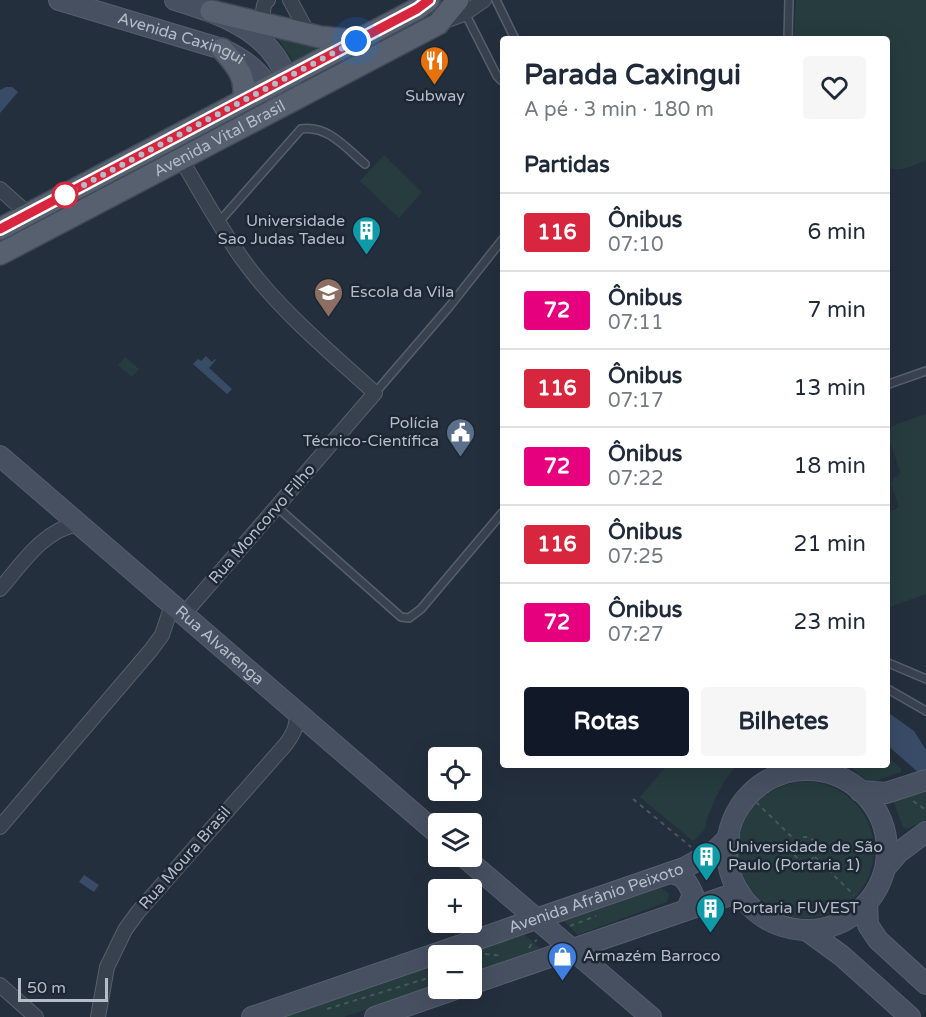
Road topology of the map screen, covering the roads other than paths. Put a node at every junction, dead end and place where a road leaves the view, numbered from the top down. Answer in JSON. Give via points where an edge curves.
{"nodes":[{"id":1,"x":59,"y":0,"type":"edge"},
{"id":2,"x":175,"y":0,"type":"edge"},
{"id":3,"x":268,"y":0,"type":"edge"},
{"id":4,"x":290,"y":0,"type":"edge"},
{"id":5,"x":429,"y":0,"type":"edge"},
{"id":6,"x":484,"y":0,"type":"edge"},
{"id":7,"x":496,"y":0,"type":"edge"},
{"id":8,"x":789,"y":0,"type":"edge"},
{"id":9,"x":462,"y":7,"type":"edge"},
{"id":10,"x":114,"y":9,"type":"edge"},
{"id":11,"x":211,"y":11,"type":"junction"},
{"id":12,"x":261,"y":24,"type":"junction"},
{"id":13,"x":309,"y":35,"type":"junction"},
{"id":14,"x":514,"y":36,"type":"edge"},
{"id":15,"x":788,"y":36,"type":"edge"},
{"id":16,"x":356,"y":41,"type":"junction"},
{"id":17,"x":222,"y":49,"type":"junction"},
{"id":18,"x":500,"y":79,"type":"edge"},
{"id":19,"x":278,"y":82,"type":"junction"},
{"id":20,"x":243,"y":100,"type":"junction"},
{"id":21,"x":289,"y":102,"type":"junction"},
{"id":22,"x":181,"y":159,"type":"junction"},
{"id":23,"x":365,"y":164,"type":"dead end"},
{"id":24,"x":0,"y":189,"type":"edge"},
{"id":25,"x":28,"y":214,"type":"junction"},
{"id":26,"x":219,"y":222,"type":"junction"},
{"id":27,"x":0,"y":229,"type":"edge"},
{"id":28,"x":500,"y":243,"type":"edge"},
{"id":29,"x":0,"y":254,"type":"edge"},
{"id":30,"x":926,"y":371,"type":"edge"},
{"id":31,"x":890,"y":384,"type":"edge"},
{"id":32,"x":375,"y":393,"type":"junction"},
{"id":33,"x":0,"y":456,"type":"edge"},
{"id":34,"x":277,"y":507,"type":"junction"},
{"id":35,"x":500,"y":515,"type":"edge"},
{"id":36,"x":78,"y":524,"type":"junction"},
{"id":37,"x":0,"y":589,"type":"edge"},
{"id":38,"x":178,"y":609,"type":"junction"},
{"id":39,"x":890,"y":664,"type":"edge"},
{"id":40,"x":926,"y":679,"type":"edge"},
{"id":41,"x":890,"y":690,"type":"edge"},
{"id":42,"x":926,"y":711,"type":"edge"},
{"id":43,"x":297,"y":713,"type":"junction"},
{"id":44,"x":921,"y":782,"type":"edge"},
{"id":45,"x":860,"y":791,"type":"junction"},
{"id":46,"x":428,"y":825,"type":"edge"},
{"id":47,"x":0,"y":827,"type":"edge"},
{"id":48,"x":926,"y":832,"type":"edge"},
{"id":49,"x":729,"y":837,"type":"junction"},
{"id":50,"x":477,"y":867,"type":"edge"},
{"id":51,"x":886,"y":867,"type":"junction"},
{"id":52,"x":669,"y":873,"type":"junction"},
{"id":53,"x":739,"y":892,"type":"junction"},
{"id":54,"x":861,"y":900,"type":"junction"},
{"id":55,"x":687,"y":909,"type":"junction"},
{"id":56,"x":536,"y":919,"type":"junction"},
{"id":57,"x":809,"y":932,"type":"junction"},
{"id":58,"x":482,"y":945,"type":"edge"},
{"id":59,"x":572,"y":949,"type":"junction"},
{"id":60,"x":428,"y":964,"type":"edge"},
{"id":61,"x":482,"y":979,"type":"edge"},
{"id":62,"x":926,"y":984,"type":"edge"},
{"id":63,"x":0,"y":986,"type":"edge"},
{"id":64,"x":428,"y":998,"type":"edge"},
{"id":65,"x":36,"y":1017,"type":"edge"},
{"id":66,"x":98,"y":1017,"type":"edge"},
{"id":67,"x":252,"y":1017,"type":"edge"},
{"id":68,"x":375,"y":1017,"type":"edge"},
{"id":69,"x":651,"y":1017,"type":"edge"},
{"id":70,"x":910,"y":1017,"type":"edge"}],
"edges":[{"from":1,"to":10,"type":"main road","name":"Avenida Caxingui"},
{"from":2,"to":11,"type":"main road","name":"Avenida Caxingui"},
{"from":3,"to":12,"type":"street"},
{"from":4,"to":13,"type":"street"},
{"from":5,"to":16,"type":"main road","name":"Avenida Vital Brasil"},
{"from":6,"to":9,"type":"street","name":"Avenida Vital Brasil"},
{"from":7,"to":14,"type":"lane"},
{"from":8,"to":15,"type":"lane"},
{"from":9,"to":18,"type":"lane"},
{"from":9,"to":21,"type":"main road","name":"Avenida Vital Brasil","via":[[438,24]]},
{"from":10,"to":17,"type":"main road","name":"Avenida Caxingui"},
{"from":11,"to":12,"type":"main road"},
{"from":11,"to":19,"type":"main road","name":"Avenida Caxingui","via":[[243,27],[276,57]]},
{"from":12,"to":13,"type":"main road"},
{"from":13,"to":16,"type":"main road"},
{"from":16,"to":19,"type":"main road","name":"Avenida Vital Brasil"},
{"from":17,"to":19,"type":"main road","name":"Avenida Caxingui"},
{"from":17,"to":20,"type":"main road","via":[[242,76]]},
{"from":19,"to":20,"type":"main road","name":"Avenida Vital Brasil"},
{"from":19,"to":21,"type":"main road","name":"Avenida Caxingui"},
{"from":20,"to":25,"type":"main road","name":"Avenida Vital Brasil"},
{"from":21,"to":22,"type":"main road","name":"Avenida Vital Brasil"},
{"from":22,"to":26,"type":"street"},
{"from":22,"to":29,"type":"main road","name":"Avenida Vital Brasil"},
{"from":23,"to":26,"type":"lane","via":[[324,130],[302,129]]},
{"from":24,"to":25,"type":"street"},
{"from":25,"to":27,"type":"main road","name":"Avenida Vital Brasil"},
{"from":26,"to":32,"type":"street","via":[[244,261],[290,315]]},
{"from":28,"to":32,"type":"lane","name":"Rua Moncorvo Filho"},
{"from":30,"to":31,"type":"lane"},
{"from":32,"to":34,"type":"street","name":"Rua Moncorvo Filho"},
{"from":33,"to":36,"type":"main road","name":"Rua Alvarenga"},
{"from":34,"to":35,"type":"lane","via":[[401,617],[409,618],[421,609]]},
{"from":34,"to":38,"type":"street","name":"Rua Moncorvo Filho"},
{"from":36,"to":37,"type":"street","via":[[57,531],[41,543]]},
{"from":36,"to":38,"type":"main road","name":"Rua Alvarenga"},
{"from":38,"to":43,"type":"main road","name":"Rua Alvarenga"},
{"from":38,"to":47,"type":"street","name":"Rua Moncorvo Filho","via":[[151,650]]},
{"from":39,"to":40,"type":"lane"},
{"from":41,"to":42,"type":"lane"},
{"from":43,"to":46,"type":"main road","name":"Rua Alvarenga"},
{"from":43,"to":66,"type":"street","name":"Rua Moura Brasil","via":[[297,724],[286,744],[124,930],[107,967]]},
{"from":44,"to":45,"type":"main road","via":[[886,793]]},
{"from":45,"to":49,"type":"main road","via":[[824,770],[798,769],[771,778],[753,791],[740,808]]},
{"from":45,"to":51,"type":"main road","via":[[873,804],[879,820]]},
{"from":48,"to":51,"type":"main road"},
{"from":49,"to":52,"type":"main road","name":"Avenida Afrânio Peixoto","via":[[707,856]]},
{"from":49,"to":53,"type":"main road","via":[[729,866]]},
{"from":50,"to":56,"type":"main road"},
{"from":51,"to":54,"type":"main road","via":[[880,886]]},
{"from":52,"to":55,"type":"main road","via":[[688,882],[693,894]]},
{"from":52,"to":56,"type":"main road","name":"Avenida Afrânio Peixoto"},
{"from":53,"to":55,"type":"main road"},
{"from":53,"to":57,"type":"main road","via":[[769,922],[788,930]]},
{"from":54,"to":57,"type":"main road","via":[[849,918]]},
{"from":54,"to":62,"type":"main road","via":[[868,925],[878,940]]},
{"from":55,"to":59,"type":"main road"},
{"from":56,"to":58,"type":"main road","name":"Avenida Afrânio Peixoto"},
{"from":56,"to":59,"type":"main road"},
{"from":57,"to":70,"type":"main road"},
{"from":59,"to":61,"type":"main road"},
{"from":59,"to":69,"type":"main road"},
{"from":60,"to":67,"type":"main road","name":"Avenida Afrânio Peixoto"},
{"from":63,"to":65,"type":"street"},
{"from":64,"to":68,"type":"main road"}]}
